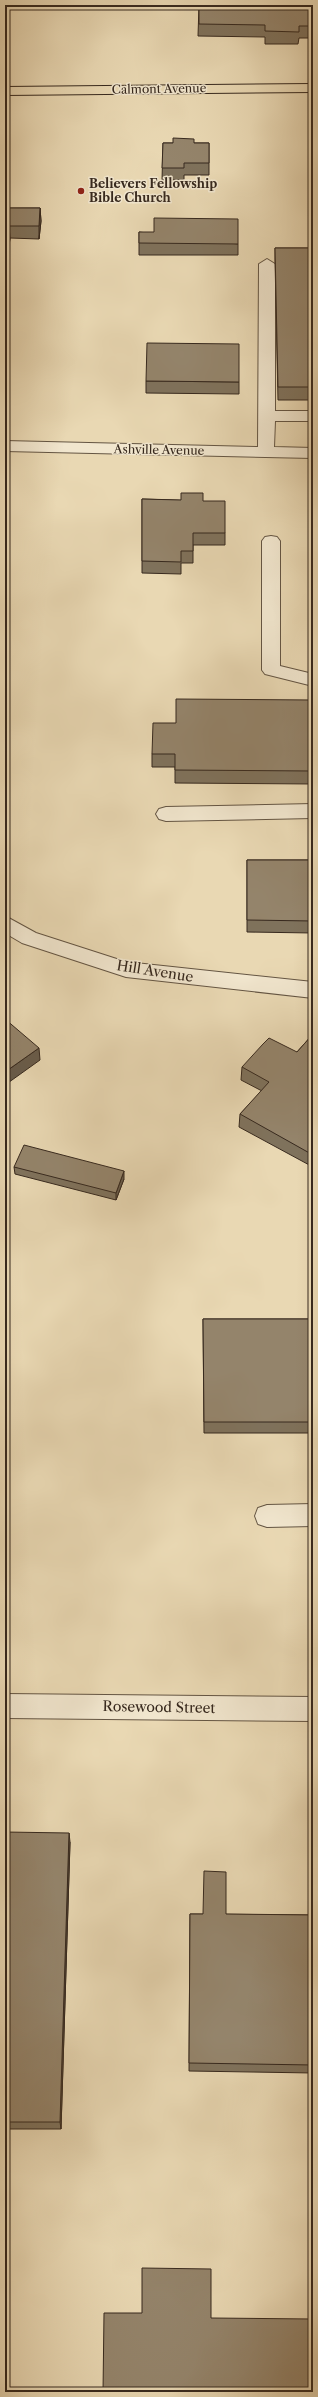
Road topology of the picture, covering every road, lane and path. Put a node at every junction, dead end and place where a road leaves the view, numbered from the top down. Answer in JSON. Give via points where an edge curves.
{"nodes":[{"id":1,"x":313,"y":88,"type":"edge"},
{"id":2,"x":5,"y":90,"type":"edge"},
{"id":3,"x":266,"y":264,"type":"dead end"},
{"id":4,"x":267,"y":416,"type":"junction"},
{"id":5,"x":313,"y":416,"type":"edge"},
{"id":6,"x":5,"y":446,"type":"edge"},
{"id":7,"x":266,"y":452,"type":"junction"},
{"id":8,"x":313,"y":453,"type":"edge"},
{"id":9,"x":271,"y":541,"type":"dead end"},
{"id":10,"x":313,"y":680,"type":"edge"},
{"id":11,"x":313,"y":811,"type":"edge"},
{"id":12,"x":166,"y":814,"type":"dead end"},
{"id":13,"x":5,"y":923,"type":"edge"},
{"id":14,"x":313,"y":990,"type":"edge"},
{"id":15,"x":313,"y":1515,"type":"edge"},
{"id":16,"x":268,"y":1516,"type":"dead end"},
{"id":17,"x":5,"y":1706,"type":"edge"},
{"id":18,"x":313,"y":1709,"type":"edge"}],
"edges":[{"from":1,"to":2,"type":"main road","name":"Calmont Avenue"},
{"from":3,"to":4,"type":"street"},
{"from":4,"to":5,"type":"street"},
{"from":4,"to":7,"type":"street"},
{"from":6,"to":7,"type":"street","name":"Ashville Avenue"},
{"from":7,"to":8,"type":"street","name":"Ashville Avenue"},
{"from":9,"to":10,"type":"street","via":[[272,670]]},
{"from":11,"to":12,"type":"street"},
{"from":13,"to":14,"type":"street","name":"Hill Avenue","via":[[29,938],[126,969]]},
{"from":15,"to":16,"type":"street"},
{"from":17,"to":18,"type":"street","name":"Rosewood Street"}]}
